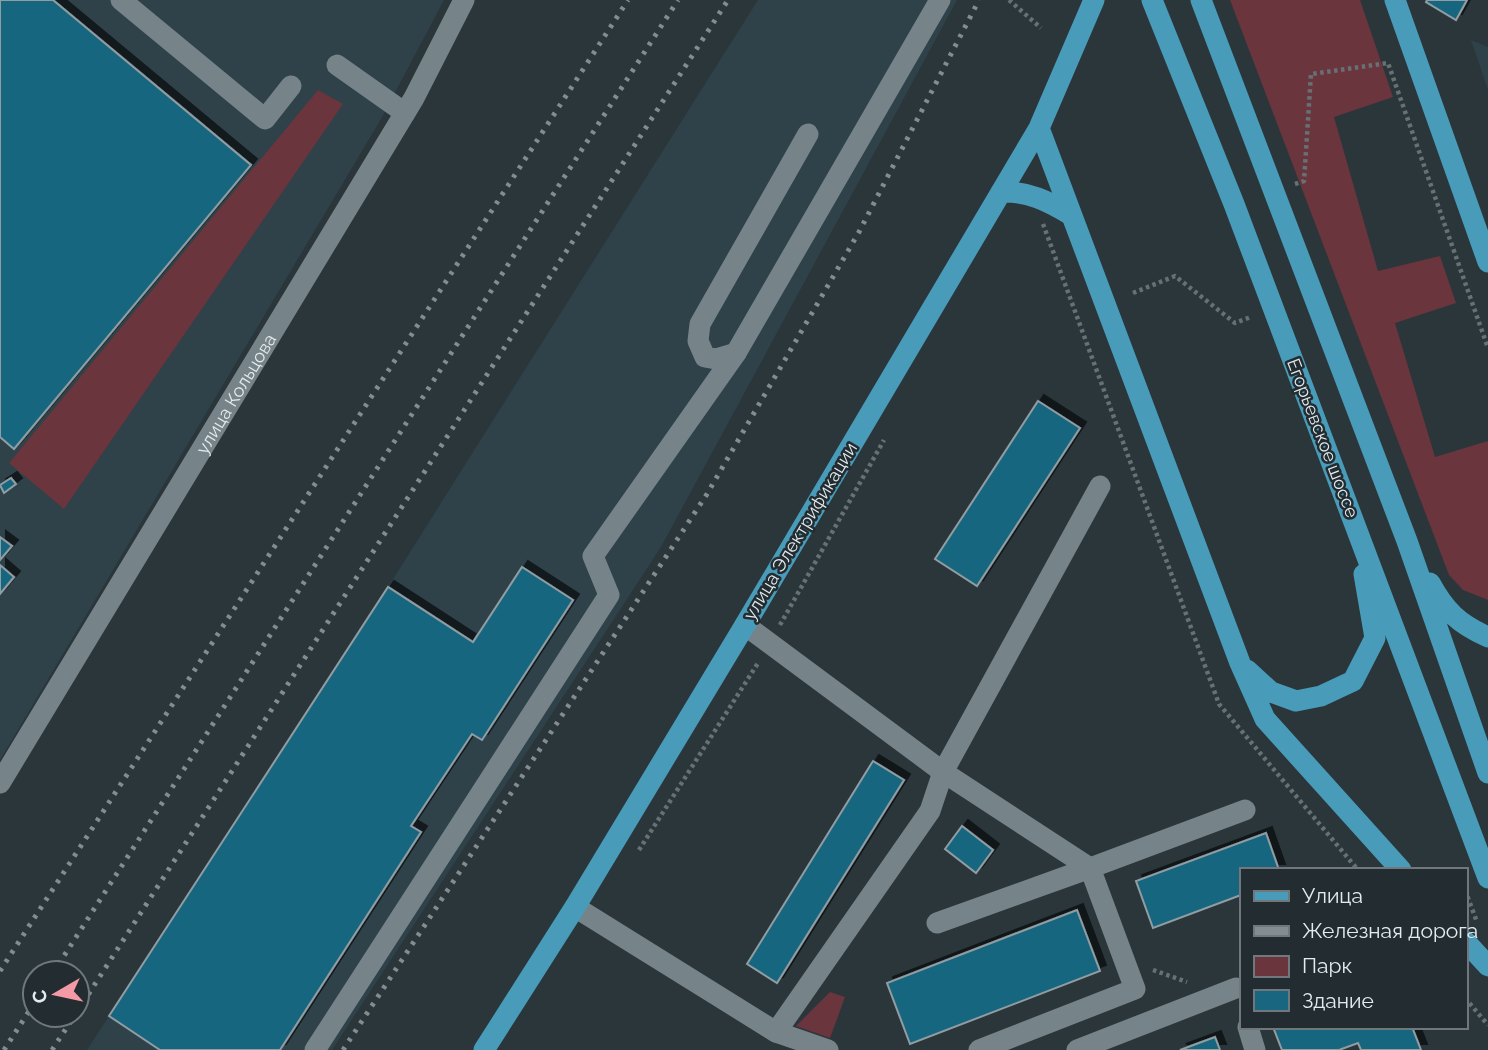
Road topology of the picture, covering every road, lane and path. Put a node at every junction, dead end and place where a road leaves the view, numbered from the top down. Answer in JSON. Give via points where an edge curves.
{"nodes":[{"id":1,"x":121,"y":0,"type":"edge"},
{"id":2,"x":464,"y":0,"type":"edge"},
{"id":3,"x":940,"y":0,"type":"edge"},
{"id":4,"x":1009,"y":0,"type":"edge"},
{"id":5,"x":1094,"y":0,"type":"edge"},
{"id":6,"x":1152,"y":0,"type":"edge"},
{"id":7,"x":1201,"y":0,"type":"edge"},
{"id":8,"x":1395,"y":0,"type":"edge"},
{"id":9,"x":1041,"y":28,"type":"dead end"},
{"id":10,"x":338,"y":65,"type":"dead end"},
{"id":11,"x":291,"y":86,"type":"dead end"},
{"id":12,"x":405,"y":113,"type":"junction"},
{"id":13,"x":1039,"y":128,"type":"junction"},
{"id":14,"x":808,"y":134,"type":"dead end"},
{"id":15,"x":1304,"y":181,"type":"dead end"},
{"id":16,"x":1001,"y":192,"type":"junction"},
{"id":17,"x":1071,"y":215,"type":"junction"},
{"id":18,"x":1035,"y":219,"type":"dead end"},
{"id":19,"x":1488,"y":262,"type":"edge"},
{"id":20,"x":1133,"y":293,"type":"dead end"},
{"id":21,"x":1251,"y":317,"type":"dead end"},
{"id":22,"x":1488,"y":348,"type":"edge"},
{"id":23,"x":736,"y":353,"type":"junction"},
{"id":24,"x":886,"y":438,"type":"dead end"},
{"id":25,"x":1100,"y":486,"type":"dead end"},
{"id":26,"x":1355,"y":523,"type":"junction"},
{"id":27,"x":1407,"y":541,"type":"junction"},
{"id":28,"x":745,"y":625,"type":"junction"},
{"id":29,"x":1488,"y":637,"type":"edge"},
{"id":30,"x":770,"y":643,"type":"junction"},
{"id":31,"x":1240,"y":663,"type":"junction"},
{"id":32,"x":943,"y":772,"type":"junction"},
{"id":33,"x":1488,"y":773,"type":"edge"},
{"id":34,"x":0,"y":783,"type":"edge"},
{"id":35,"x":1245,"y":810,"type":"dead end"},
{"id":36,"x":632,"y":862,"type":"dead end"},
{"id":37,"x":1090,"y":868,"type":"junction"},
{"id":38,"x":1356,"y":868,"type":"edge"},
{"id":39,"x":1399,"y":868,"type":"edge"},
{"id":40,"x":1488,"y":878,"type":"edge"},
{"id":41,"x":575,"y":907,"type":"junction"},
{"id":42,"x":937,"y":923,"type":"dead end"},
{"id":43,"x":1467,"y":943,"type":"edge"},
{"id":44,"x":1124,"y":960,"type":"junction"},
{"id":45,"x":1488,"y":966,"type":"edge"},
{"id":46,"x":1235,"y":993,"type":"edge"},
{"id":47,"x":1467,"y":1000,"type":"edge"},
{"id":48,"x":1488,"y":1025,"type":"edge"},
{"id":49,"x":1249,"y":1029,"type":"edge"},
{"id":50,"x":776,"y":1031,"type":"junction"},
{"id":51,"x":315,"y":1050,"type":"edge"},
{"id":52,"x":484,"y":1050,"type":"edge"},
{"id":53,"x":828,"y":1050,"type":"edge"},
{"id":54,"x":979,"y":1050,"type":"edge"},
{"id":55,"x":1077,"y":1050,"type":"edge"},
{"id":56,"x":1255,"y":1050,"type":"edge"}],
"edges":[{"from":1,"to":11,"type":"street","via":[[265,119]]},
{"from":2,"to":12,"type":"street","name":"улица Кольцова"},
{"from":3,"to":23,"type":"street"},
{"from":4,"to":9,"type":"path"},
{"from":5,"to":13,"type":"main road","name":"улица Электрификации"},
{"from":6,"to":26,"type":"main road","name":"Егорьевское шоссе"},
{"from":7,"to":27,"type":"main road"},
{"from":8,"to":19,"type":"main road"},
{"from":10,"to":12,"type":"street"},
{"from":12,"to":34,"type":"street","name":"улица Кольцова"},
{"from":13,"to":16,"type":"main road","name":"улица Электрификации"},
{"from":13,"to":17,"type":"main road"},
{"from":14,"to":23,"type":"street","via":[[700,324],[698,341],[705,357]]},
{"from":15,"to":22,"type":"path","via":[[1311,74],[1388,63]]},
{"from":16,"to":17,"type":"main road","via":[[1035,196]]},
{"from":16,"to":28,"type":"main road","name":"улица Электрификации"},
{"from":17,"to":31,"type":"main road"},
{"from":18,"to":38,"type":"path","via":[[1043,224],[1219,704]]},
{"from":20,"to":21,"type":"path","via":[[1175,276],[1236,323]]},
{"from":23,"to":51,"type":"street","via":[[593,556],[609,595]]},
{"from":24,"to":30,"type":"path"},
{"from":25,"to":32,"type":"street"},
{"from":26,"to":31,"type":"main road","via":[[1375,638],[1353,681],[1321,696],[1296,701],[1271,692]]},
{"from":26,"to":40,"type":"main road","name":"Егорьевское шоссе"},
{"from":27,"to":29,"type":"main road","via":[[1438,598],[1463,625]]},
{"from":27,"to":33,"type":"main road"},
{"from":28,"to":30,"type":"street"},
{"from":28,"to":41,"type":"main road","name":"улица Электрификации"},
{"from":30,"to":32,"type":"street"},
{"from":30,"to":36,"type":"path"},
{"from":31,"to":39,"type":"main road","via":[[1265,719]]},
{"from":32,"to":37,"type":"street"},
{"from":32,"to":50,"type":"street","via":[[930,811]]},
{"from":35,"to":37,"type":"street"},
{"from":37,"to":42,"type":"street"},
{"from":37,"to":44,"type":"street"},
{"from":41,"to":50,"type":"street"},
{"from":41,"to":52,"type":"main road","name":"улица Электрификации"},
{"from":43,"to":45,"type":"main road"},
{"from":44,"to":46,"type":"path"},
{"from":44,"to":54,"type":"street","via":[[1135,989]]},
{"from":46,"to":55,"type":"street"},
{"from":47,"to":48,"type":"path"},
{"from":49,"to":56,"type":"street"},
{"from":50,"to":53,"type":"street"}]}
